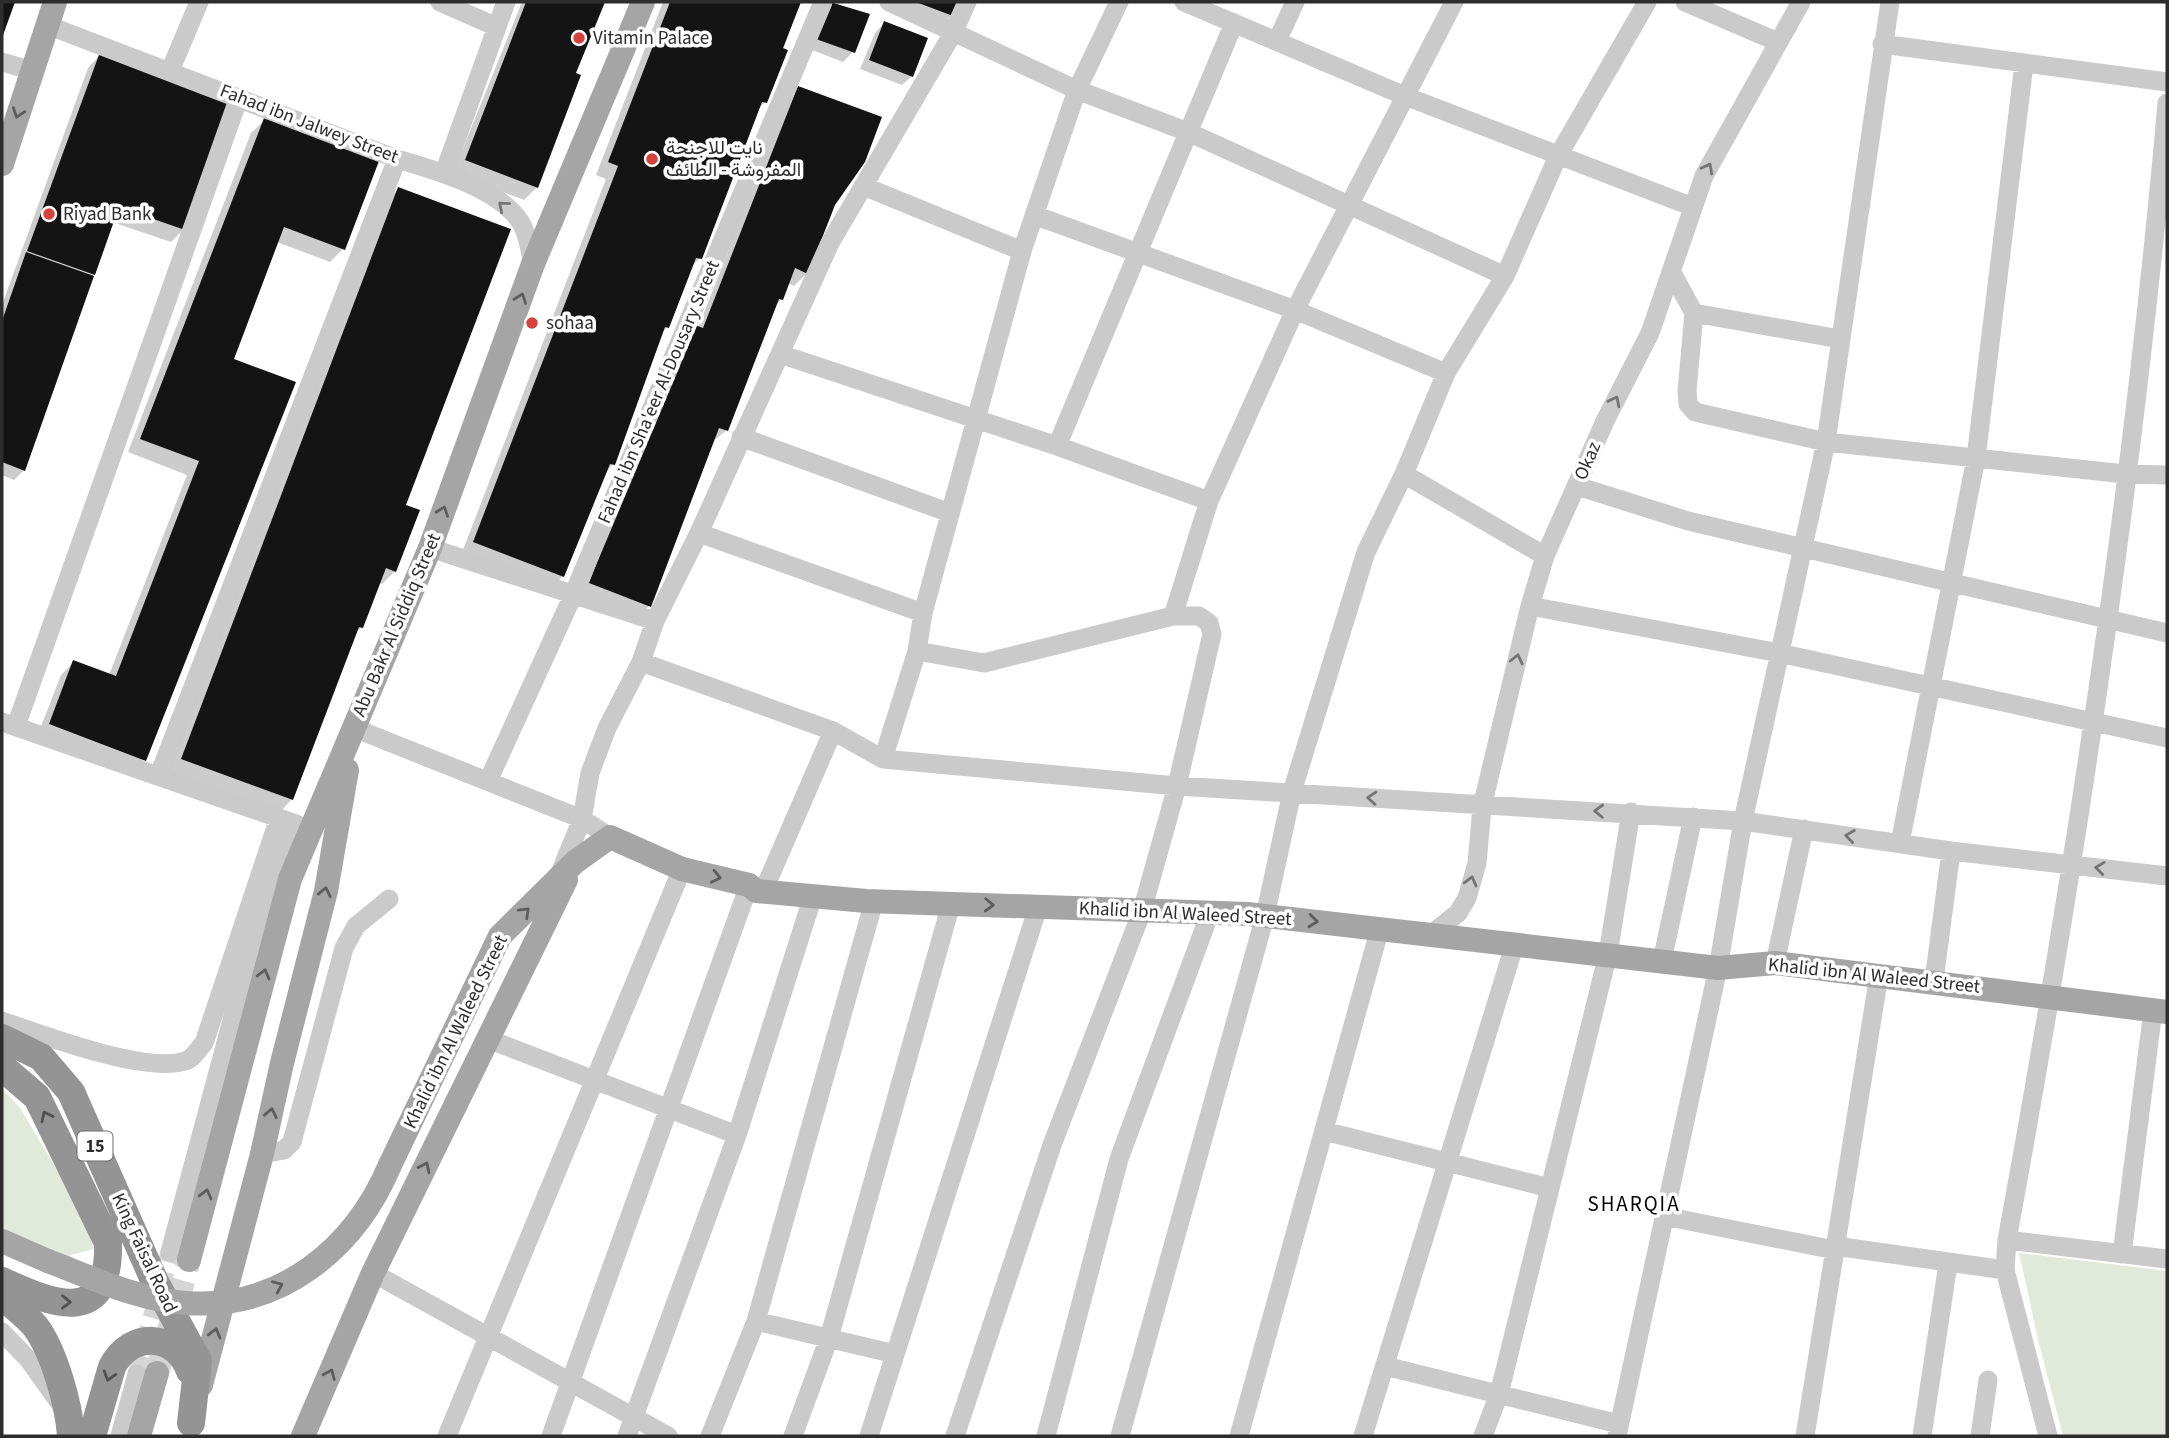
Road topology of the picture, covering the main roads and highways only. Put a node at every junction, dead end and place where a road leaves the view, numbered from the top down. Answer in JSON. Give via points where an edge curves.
{"nodes":[{"id":1,"x":643,"y":2,"type":"edge"},
{"id":2,"x":51,"y":13,"type":"edge"},
{"id":3,"x":2,"y":164,"type":"edge"},
{"id":4,"x":354,"y":728,"type":"junction"},
{"id":5,"x":567,"y":870,"type":"junction"},
{"id":6,"x":2160,"y":1011,"type":"edge"},
{"id":7,"x":2,"y":1038,"type":"edge"},
{"id":8,"x":2,"y":1067,"type":"edge"},
{"id":9,"x":2,"y":1241,"type":"edge"},
{"id":10,"x":179,"y":1256,"type":"tunnel mouth"},
{"id":11,"x":2,"y":1281,"type":"edge"},
{"id":12,"x":2,"y":1296,"type":"edge"},
{"id":13,"x":147,"y":1374,"type":"tunnel mouth"},
{"id":14,"x":70,"y":1426,"type":"edge"},
{"id":15,"x":189,"y":1429,"type":"edge"},
{"id":16,"x":92,"y":1436,"type":"edge"},
{"id":17,"x":139,"y":1436,"type":"edge"},
{"id":18,"x":303,"y":1436,"type":"edge"}],
"edges":[{"from":4,"to":1,"type":"main road","name":"Abu Bakr Al Siddiq Street","one_way":true,"via":[[430,548],[533,264]]},
{"from":2,"to":3,"type":"main road","one_way":true},
{"from":10,"to":4,"type":"main road","name":"Abu Bakr Al Siddiq Street","one_way":true,"via":[[290,879]]},
{"from":15,"to":4,"type":"main road","one_way":true,"via":[[326,891]]},
{"from":5,"to":6,"type":"main road","name":"Khalid ibn Al Waleed Street","one_way":true,"via":[[610,837],[682,869],[756,888],[813,896],[1265,916],[1718,968],[1775,963]]},
{"from":9,"to":5,"type":"main road","name":"Khalid ibn Al Waleed Street","one_way":true,"bridge":true,"via":[[136,1294],[187,1303],[244,1298],[281,1286],[313,1268],[362,1220],[500,936]]},
{"from":18,"to":5,"type":"main road","one_way":true,"via":[[373,1273]]},
{"from":7,"to":15,"type":"highway","name":"King Faisal Road","number":"15","via":[[41,1056],[71,1092],[155,1282],[198,1361]]},
{"from":11,"to":8,"type":"highway","one_way":true,"via":[[44,1301],[80,1302],[99,1291],[108,1265],[108,1243],[37,1097]]},
{"from":12,"to":14,"type":"highway","via":[[35,1326],[52,1362]]},
{"from":13,"to":17,"type":"main road"},
{"from":15,"to":16,"type":"highway","one_way":true,"via":[[191,1373],[187,1363],[174,1347],[153,1340],[132,1344],[116,1358]]}]}
